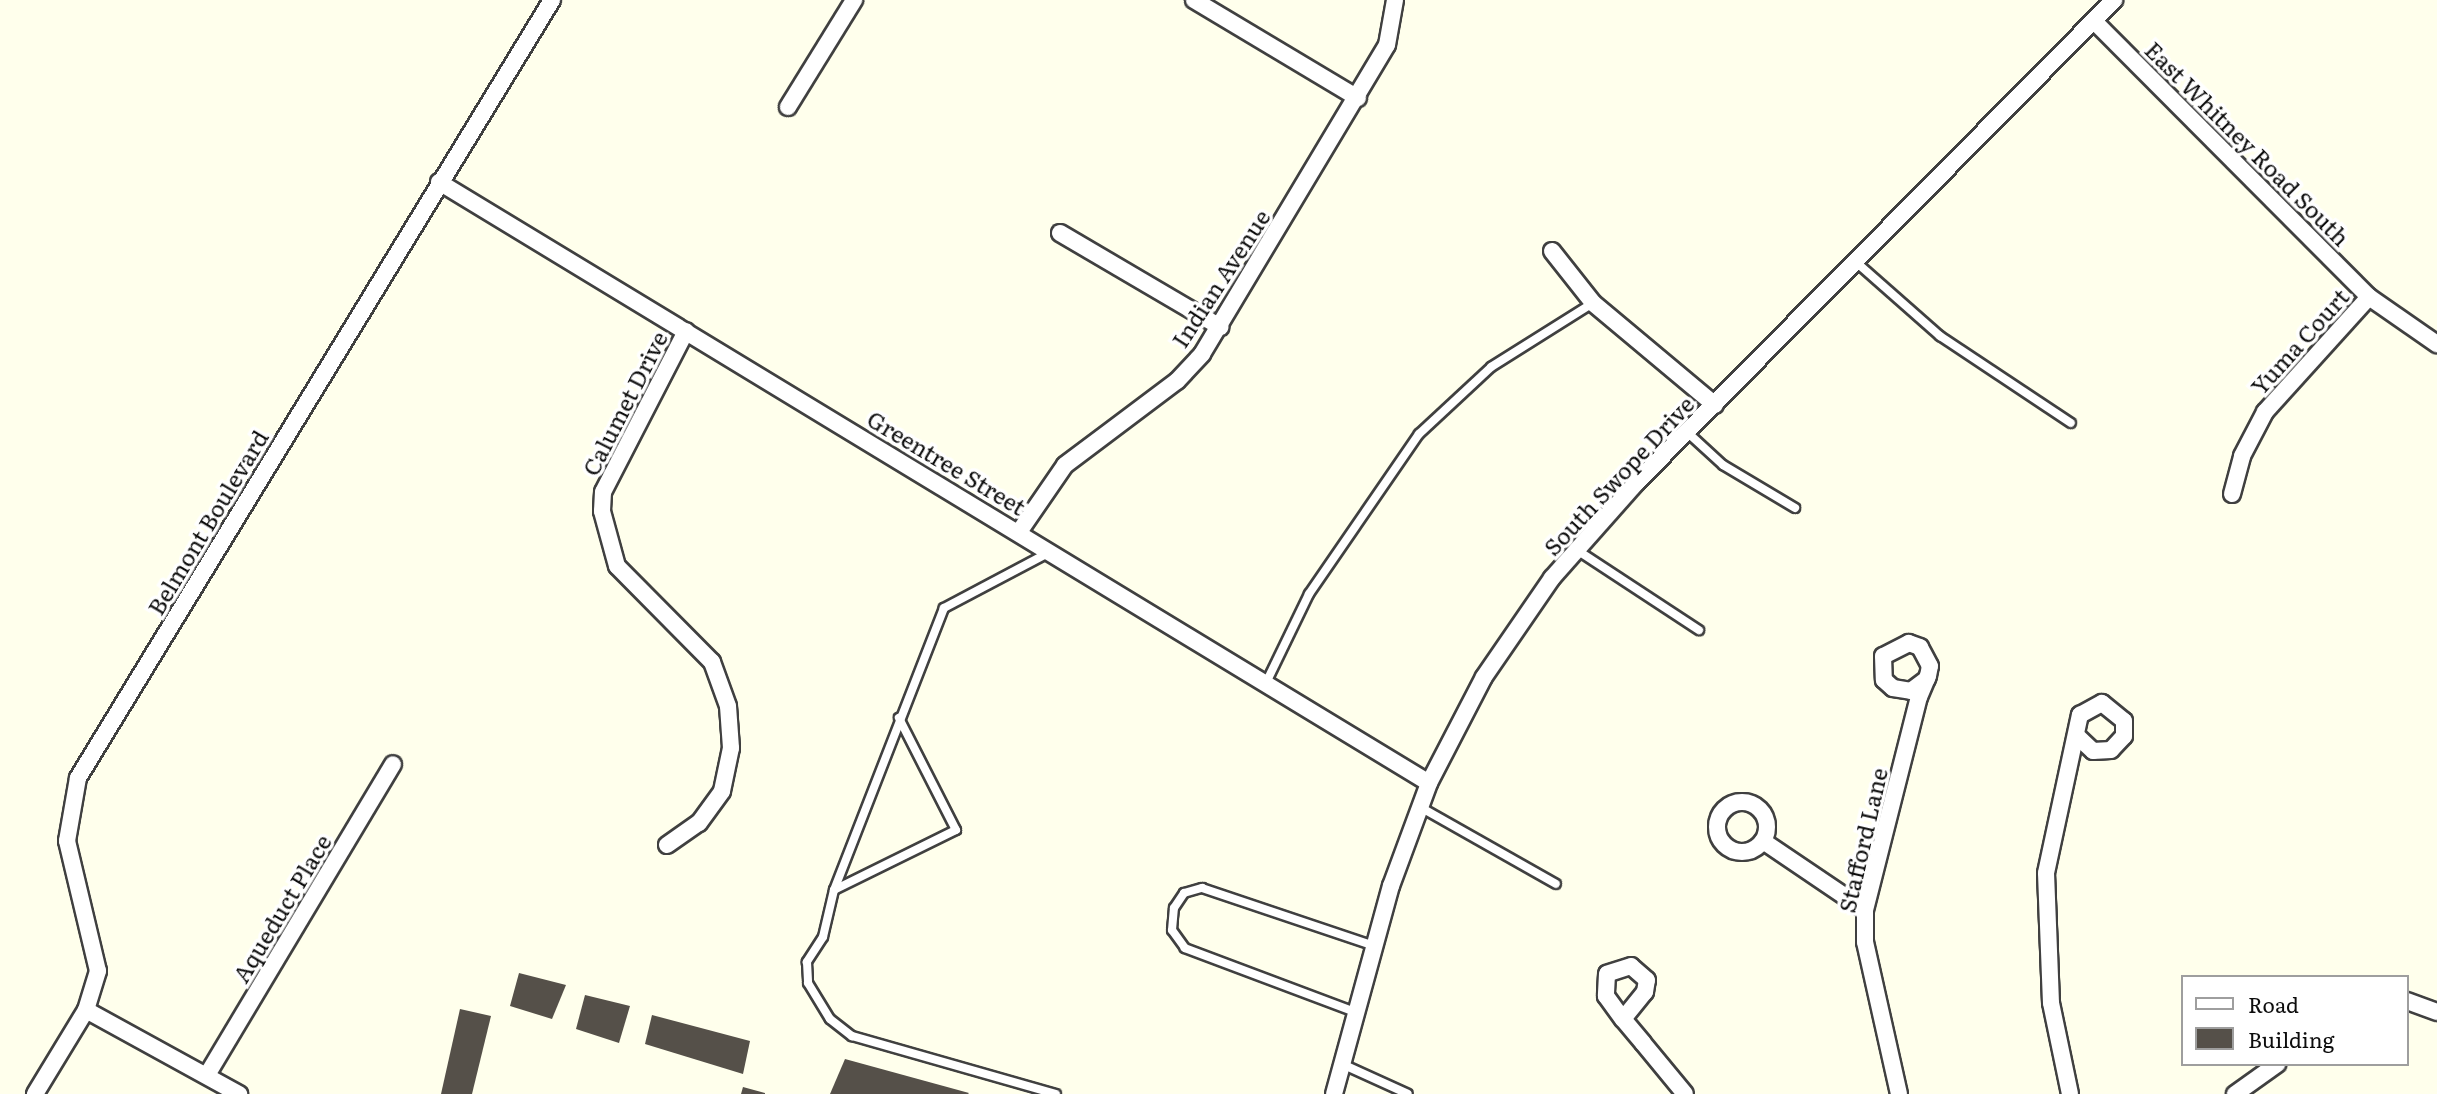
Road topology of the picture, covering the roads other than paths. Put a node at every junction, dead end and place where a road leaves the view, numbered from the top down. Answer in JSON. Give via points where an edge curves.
{"nodes":[{"id":1,"x":552,"y":0,"type":"edge"},
{"id":2,"x":854,"y":0,"type":"edge"},
{"id":3,"x":1194,"y":0,"type":"edge"},
{"id":4,"x":1395,"y":0,"type":"edge"},
{"id":5,"x":2114,"y":0,"type":"edge"},
{"id":6,"x":2094,"y":21,"type":"junction"},
{"id":7,"x":1358,"y":98,"type":"junction"},
{"id":8,"x":788,"y":107,"type":"dead end"},
{"id":9,"x":439,"y":182,"type":"junction"},
{"id":10,"x":1060,"y":233,"type":"dead end"},
{"id":11,"x":1552,"y":251,"type":"dead end"},
{"id":12,"x":1857,"y":263,"type":"junction"},
{"id":13,"x":2369,"y":297,"type":"junction"},
{"id":14,"x":1593,"y":303,"type":"junction"},
{"id":15,"x":1220,"y":327,"type":"junction"},
{"id":16,"x":686,"y":331,"type":"junction"},
{"id":17,"x":2437,"y":344,"type":"edge"},
{"id":18,"x":1715,"y":405,"type":"junction"},
{"id":19,"x":2071,"y":423,"type":"dead end"},
{"id":20,"x":1687,"y":432,"type":"junction"},
{"id":21,"x":2232,"y":494,"type":"dead end"},
{"id":22,"x":1795,"y":508,"type":"dead end"},
{"id":23,"x":1019,"y":532,"type":"junction"},
{"id":24,"x":1577,"y":550,"type":"junction"},
{"id":25,"x":1051,"y":552,"type":"junction"},
{"id":26,"x":1699,"y":630,"type":"dead end"},
{"id":27,"x":1927,"y":679,"type":"dead end"},
{"id":28,"x":1265,"y":685,"type":"junction"},
{"id":29,"x":899,"y":718,"type":"junction"},
{"id":30,"x":2078,"y":737,"type":"dead end"},
{"id":31,"x":393,"y":764,"type":"dead end"},
{"id":32,"x":1429,"y":783,"type":"junction"},
{"id":33,"x":1420,"y":807,"type":"junction"},
{"id":34,"x":1763,"y":841,"type":"dead end"},
{"id":35,"x":667,"y":845,"type":"dead end"},
{"id":36,"x":1556,"y":884,"type":"dead end"},
{"id":37,"x":834,"y":890,"type":"junction"},
{"id":38,"x":1866,"y":910,"type":"junction"},
{"id":39,"x":1374,"y":946,"type":"junction"},
{"id":40,"x":2409,"y":1002,"type":"edge"},
{"id":41,"x":86,"y":1010,"type":"junction"},
{"id":42,"x":1355,"y":1012,"type":"junction"},
{"id":43,"x":2437,"y":1012,"type":"edge"},
{"id":44,"x":1623,"y":1019,"type":"dead end"},
{"id":45,"x":1342,"y":1064,"type":"junction"},
{"id":46,"x":2274,"y":1066,"type":"edge"},
{"id":47,"x":206,"y":1075,"type":"junction"},
{"id":48,"x":34,"y":1094,"type":"edge"},
{"id":49,"x":239,"y":1094,"type":"edge"},
{"id":50,"x":1056,"y":1094,"type":"edge"},
{"id":51,"x":1334,"y":1094,"type":"edge"},
{"id":52,"x":1408,"y":1094,"type":"edge"},
{"id":53,"x":1685,"y":1094,"type":"edge"},
{"id":54,"x":1899,"y":1094,"type":"edge"},
{"id":55,"x":2070,"y":1094,"type":"edge"},
{"id":56,"x":2235,"y":1094,"type":"edge"}],
"edges":[{"from":1,"to":9,"type":"street","name":"Belmont Boulevard"},
{"from":2,"to":8,"type":"street"},
{"from":3,"to":7,"type":"street"},
{"from":4,"to":7,"type":"street","name":"Indian Avenue","via":[[1387,46]]},
{"from":5,"to":6,"type":"street","name":"South Swope Drive"},
{"from":6,"to":12,"type":"street","name":"South Swope Drive"},
{"from":6,"to":13,"type":"street","name":"East Whitney Road South"},
{"from":7,"to":15,"type":"street","name":"Indian Avenue"},
{"from":9,"to":16,"type":"street","name":"Greentree Street"},
{"from":9,"to":41,"type":"street","name":"Belmont Boulevard","via":[[78,778],[67,841],[99,971]]},
{"from":10,"to":15,"type":"street"},
{"from":11,"to":14,"type":"street"},
{"from":12,"to":18,"type":"street","name":"South Swope Drive"},
{"from":12,"to":19,"type":"lane","via":[[1940,336]]},
{"from":13,"to":17,"type":"street","name":"East Whitney Road South"},
{"from":13,"to":21,"type":"street","name":"Yuma Court","via":[[2264,412],[2242,456]]},
{"from":14,"to":18,"type":"street"},
{"from":14,"to":28,"type":"lane","via":[[1491,367],[1419,434],[1309,594]]},
{"from":15,"to":23,"type":"street","name":"Indian Avenue","via":[[1177,382],[1065,466]]},
{"from":16,"to":23,"type":"street","name":"Greentree Street"},
{"from":16,"to":35,"type":"street","name":"Calumet Drive","via":[[603,492],[602,511],[617,566],[712,662],[728,706],[731,748],[722,791],[699,823]]},
{"from":18,"to":20,"type":"street","name":"South Swope Drive"},
{"from":20,"to":22,"type":"lane","via":[[1723,465]]},
{"from":20,"to":24,"type":"street","name":"South Swope Drive"},
{"from":23,"to":25,"type":"street","name":"Greentree Street"},
{"from":24,"to":26,"type":"lane"},
{"from":24,"to":32,"type":"street","name":"South Swope Drive","via":[[1484,677]]},
{"from":25,"to":28,"type":"street","name":"Greentree Street"},
{"from":25,"to":29,"type":"lane","via":[[944,608]]},
{"from":27,"to":38,"type":"street","name":"Stafford Lane"},
{"from":28,"to":32,"type":"street","name":"Greentree Street"},
{"from":29,"to":37,"type":"lane"},
{"from":29,"to":37,"type":"lane","via":[[956,830]]},
{"from":30,"to":55,"type":"street","via":[[2046,873],[2051,1003]]},
{"from":31,"to":47,"type":"street","name":"Aqueduct Place"},
{"from":32,"to":33,"type":"street","name":"South Swope Drive"},
{"from":33,"to":36,"type":"lane"},
{"from":33,"to":39,"type":"street","name":"South Swope Drive"},
{"from":34,"to":38,"type":"street"},
{"from":37,"to":50,"type":"lane","via":[[823,937],[807,962],[808,983],[830,1019],[852,1036]]},
{"from":38,"to":54,"type":"street","name":"Stafford Lane","via":[[1865,942]]},
{"from":39,"to":42,"type":"street","name":"South Swope Drive"},
{"from":39,"to":42,"type":"lane","via":[[1202,888],[1184,893],[1174,908],[1172,930],[1185,948]]},
{"from":40,"to":43,"type":"street"},
{"from":41,"to":47,"type":"street"},
{"from":41,"to":48,"type":"street","name":"Belmont Boulevard"},
{"from":42,"to":45,"type":"street","name":"South Swope Drive"},
{"from":44,"to":53,"type":"street"},
{"from":45,"to":51,"type":"street","name":"South Swope Drive"},
{"from":45,"to":52,"type":"lane"},
{"from":46,"to":56,"type":"street"},
{"from":47,"to":49,"type":"street"}]}
